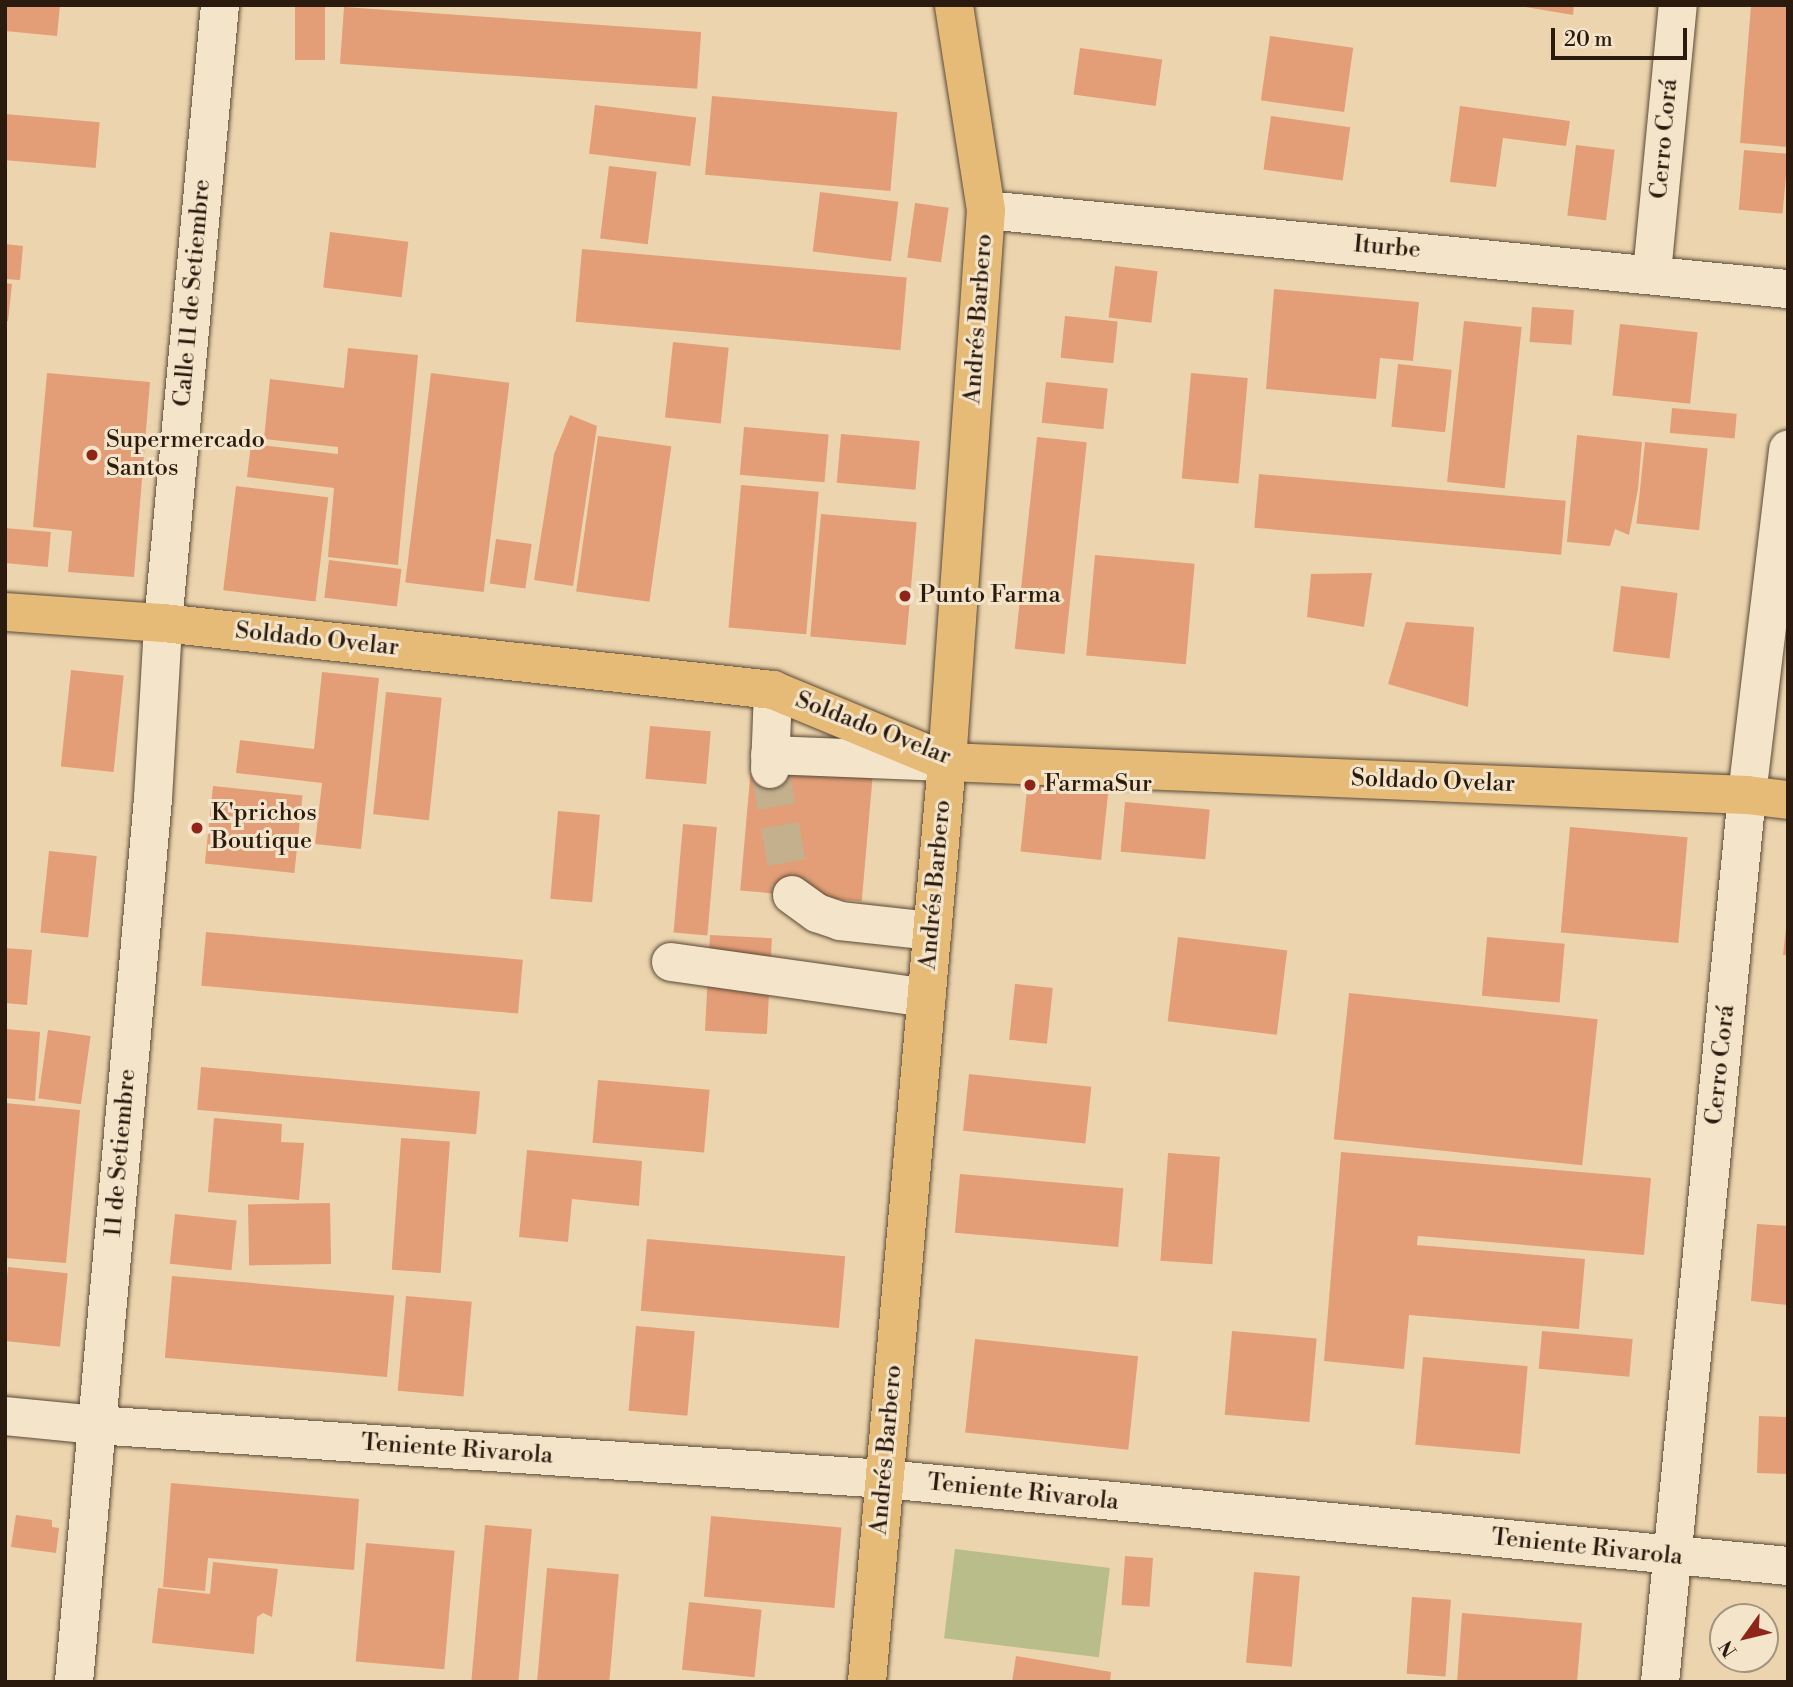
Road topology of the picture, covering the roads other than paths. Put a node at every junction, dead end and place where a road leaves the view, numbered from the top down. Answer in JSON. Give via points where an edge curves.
{"nodes":[{"id":1,"x":220,"y":5,"type":"edge"},
{"id":2,"x":954,"y":5,"type":"edge"},
{"id":3,"x":1678,"y":5,"type":"edge"},
{"id":4,"x":986,"y":211,"type":"junction"},
{"id":5,"x":1652,"y":273,"type":"junction"},
{"id":6,"x":1788,"y":289,"type":"edge"},
{"id":7,"x":1788,"y":449,"type":"edge"},
{"id":8,"x":5,"y":612,"type":"edge"},
{"id":9,"x":163,"y":623,"type":"junction"},
{"id":10,"x":773,"y":690,"type":"junction"},
{"id":11,"x":947,"y":762,"type":"junction"},
{"id":12,"x":1747,"y":795,"type":"junction"},
{"id":13,"x":1788,"y":800,"type":"edge"},
{"id":14,"x":792,"y":895,"type":"dead end"},
{"id":15,"x":932,"y":932,"type":"junction"},
{"id":16,"x":671,"y":962,"type":"dead end"},
{"id":17,"x":926,"y":998,"type":"junction"},
{"id":18,"x":5,"y":1416,"type":"edge"},
{"id":19,"x":96,"y":1425,"type":"junction"},
{"id":20,"x":885,"y":1479,"type":"junction"},
{"id":21,"x":1672,"y":1557,"type":"junction"},
{"id":22,"x":1788,"y":1566,"type":"edge"},
{"id":23,"x":74,"y":1682,"type":"edge"},
{"id":24,"x":867,"y":1682,"type":"edge"},
{"id":25,"x":1660,"y":1682,"type":"edge"}],
"edges":[{"from":1,"to":9,"type":"street","name":"Calle 11 de Setiembre"},
{"from":2,"to":4,"type":"main road","name":"Andrés Barbero"},
{"from":3,"to":5,"type":"street","name":"Cerro Corá"},
{"from":4,"to":5,"type":"street","name":"Iturbe"},
{"from":4,"to":11,"type":"main road","name":"Andrés Barbero"},
{"from":5,"to":6,"type":"street","name":"Iturbe"},
{"from":7,"to":12,"type":"street","name":"Cerro Corá"},
{"from":8,"to":9,"type":"main road","name":"Soldado Ovelar"},
{"from":9,"to":10,"type":"main road","name":"Soldado Ovelar"},
{"from":9,"to":19,"type":"street","name":"11 de Setiembre","via":[[153,799]]},
{"from":10,"to":11,"type":"main road","name":"Soldado Ovelar"},
{"from":10,"to":11,"type":"street","via":[[770,762]]},
{"from":11,"to":12,"type":"main road","name":"Soldado Ovelar"},
{"from":11,"to":15,"type":"main road","name":"Andrés Barbero"},
{"from":12,"to":13,"type":"main road","name":"Soldado Ovelar"},
{"from":12,"to":21,"type":"street","name":"Cerro Corá"},
{"from":14,"to":15,"type":"street","via":[[817,913],[840,921]]},
{"from":15,"to":17,"type":"main road","name":"Andrés Barbero"},
{"from":16,"to":17,"type":"street"},
{"from":17,"to":20,"type":"main road","name":"Andrés Barbero"},
{"from":18,"to":19,"type":"street","name":"Teniente Rivarola"},
{"from":19,"to":20,"type":"street","name":"Teniente Rivarola"},
{"from":19,"to":23,"type":"street","name":"11 de Setiembre"},
{"from":20,"to":21,"type":"street","name":"Teniente Rivarola"},
{"from":20,"to":24,"type":"main road","name":"Andrés Barbero"},
{"from":21,"to":22,"type":"street","name":"Teniente Rivarola"},
{"from":21,"to":25,"type":"street","name":"Cerro Corá"}]}
